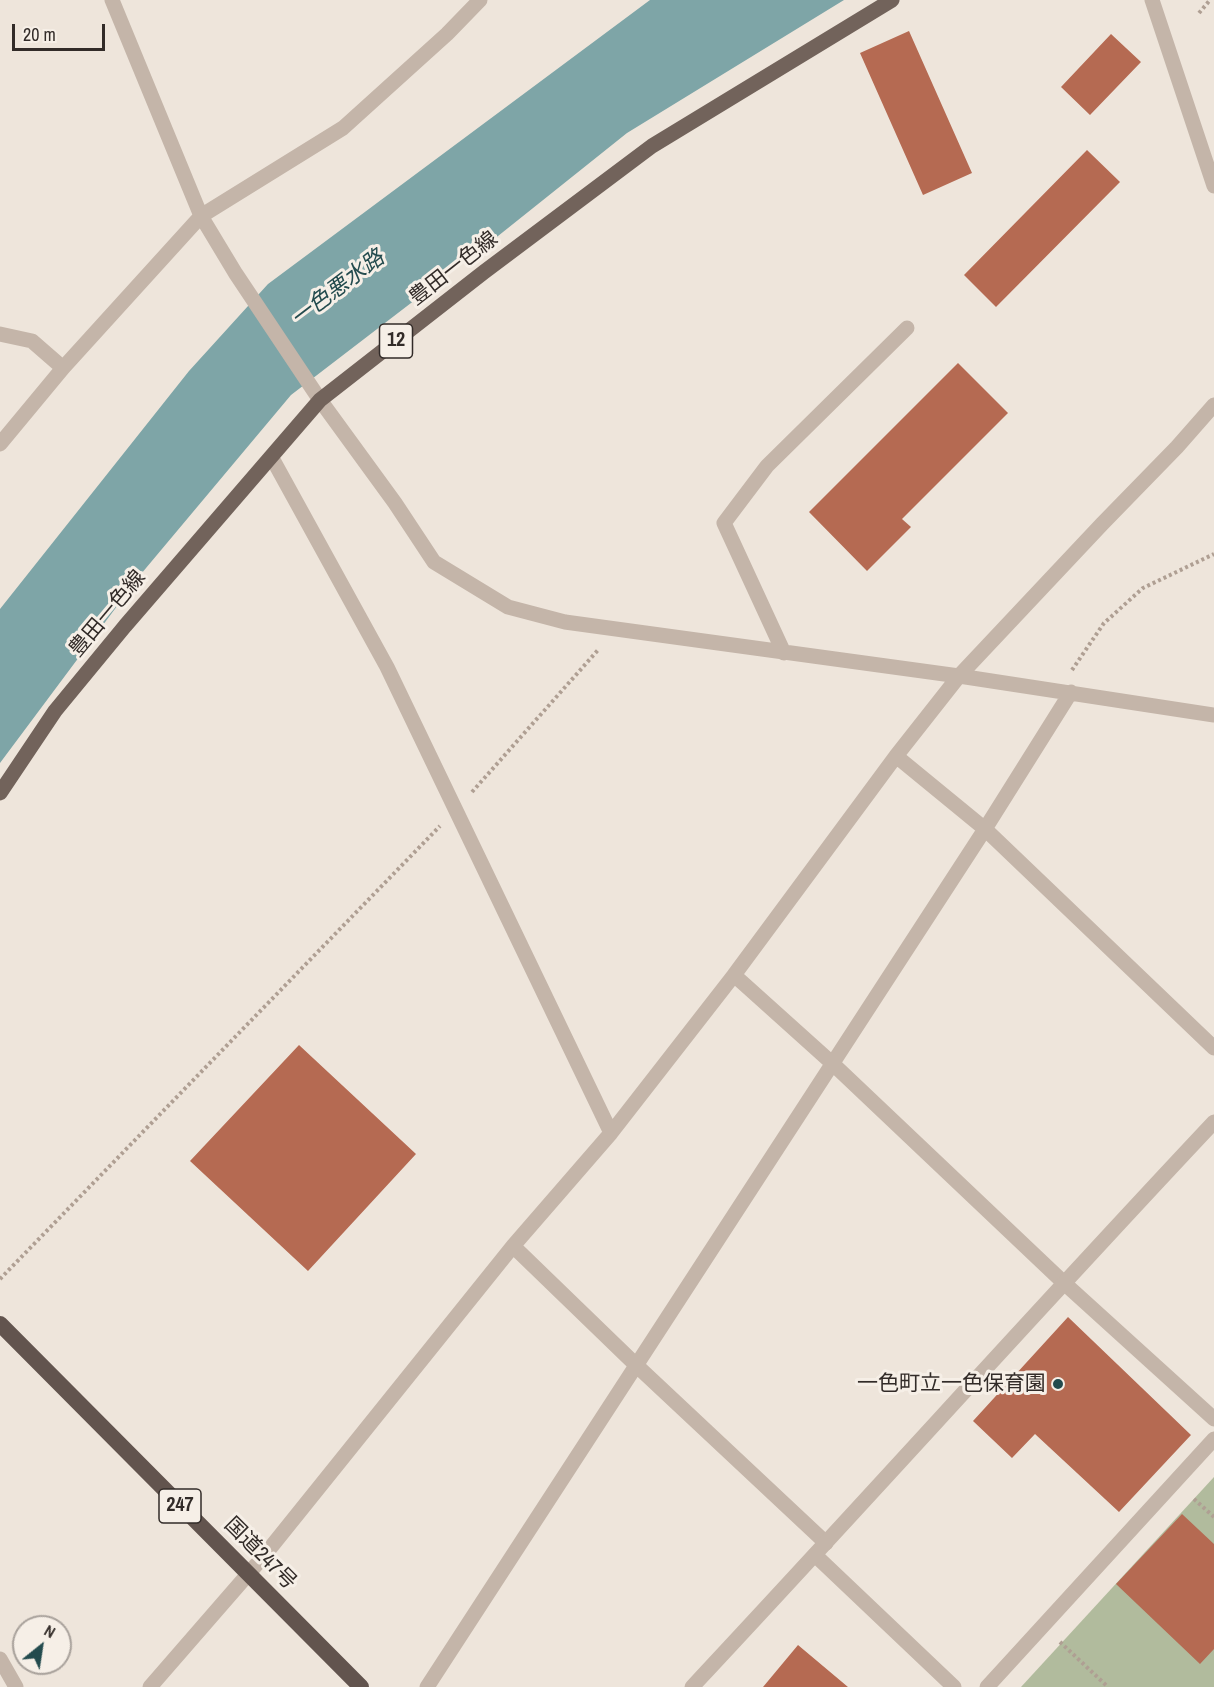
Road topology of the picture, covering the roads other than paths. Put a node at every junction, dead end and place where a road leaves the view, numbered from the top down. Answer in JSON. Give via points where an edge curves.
{"nodes":[{"id":1,"x":112,"y":0,"type":"edge"},
{"id":2,"x":480,"y":0,"type":"edge"},
{"id":3,"x":891,"y":0,"type":"edge"},
{"id":4,"x":1152,"y":0,"type":"edge"},
{"id":5,"x":1214,"y":186,"type":"edge"},
{"id":6,"x":201,"y":216,"type":"junction"},
{"id":7,"x":908,"y":328,"type":"dead end"},
{"id":8,"x":0,"y":334,"type":"edge"},
{"id":9,"x":63,"y":368,"type":"junction"},
{"id":10,"x":320,"y":400,"type":"junction"},
{"id":11,"x":1214,"y":405,"type":"edge"},
{"id":12,"x":0,"y":444,"type":"edge"},
{"id":13,"x":272,"y":458,"type":"junction"},
{"id":14,"x":784,"y":653,"type":"junction"},
{"id":15,"x":959,"y":676,"type":"junction"},
{"id":16,"x":1068,"y":686,"type":"junction"},
{"id":17,"x":1214,"y":715,"type":"edge"},
{"id":18,"x":896,"y":756,"type":"junction"},
{"id":19,"x":0,"y":793,"type":"edge"},
{"id":20,"x":985,"y":829,"type":"junction"},
{"id":21,"x":734,"y":975,"type":"junction"},
{"id":22,"x":1214,"y":1048,"type":"edge"},
{"id":23,"x":833,"y":1064,"type":"junction"},
{"id":24,"x":1214,"y":1122,"type":"edge"},
{"id":25,"x":611,"y":1133,"type":"junction"},
{"id":26,"x":513,"y":1246,"type":"junction"},
{"id":27,"x":1063,"y":1282,"type":"junction"},
{"id":28,"x":0,"y":1324,"type":"edge"},
{"id":29,"x":636,"y":1365,"type":"junction"},
{"id":30,"x":1214,"y":1419,"type":"edge"},
{"id":31,"x":1214,"y":1439,"type":"edge"},
{"id":32,"x":826,"y":1543,"type":"junction"},
{"id":33,"x":815,"y":1555,"type":"junction"},
{"id":34,"x":248,"y":1574,"type":"junction"},
{"id":35,"x":0,"y":1659,"type":"edge"},
{"id":36,"x":16,"y":1687,"type":"edge"},
{"id":37,"x":150,"y":1687,"type":"edge"},
{"id":38,"x":361,"y":1687,"type":"edge"},
{"id":39,"x":427,"y":1687,"type":"edge"},
{"id":40,"x":692,"y":1687,"type":"edge"},
{"id":41,"x":954,"y":1687,"type":"edge"},
{"id":42,"x":987,"y":1687,"type":"edge"}],
"edges":[{"from":1,"to":6,"type":"street"},
{"from":2,"to":6,"type":"street","via":[[343,128]]},
{"from":3,"to":10,"type":"main road","name":"豊田一色線","number":"12","via":[[652,146]]},
{"from":4,"to":5,"type":"street"},
{"from":6,"to":9,"type":"street"},
{"from":6,"to":10,"type":"street"},
{"from":7,"to":14,"type":"street","via":[[767,466],[724,523]]},
{"from":8,"to":9,"type":"street","via":[[32,341]]},
{"from":9,"to":12,"type":"street"},
{"from":10,"to":13,"type":"main road","name":"豊田一色線","number":"12"},
{"from":10,"to":14,"type":"street","via":[[434,562],[508,607],[565,622]]},
{"from":11,"to":15,"type":"street"},
{"from":13,"to":19,"type":"main road","name":"豊田一色線","number":"12","via":[[62,703]]},
{"from":13,"to":25,"type":"street","via":[[387,667]]},
{"from":14,"to":15,"type":"street"},
{"from":15,"to":16,"type":"street"},
{"from":15,"to":18,"type":"street"},
{"from":16,"to":17,"type":"street"},
{"from":16,"to":20,"type":"street"},
{"from":18,"to":20,"type":"street"},
{"from":18,"to":21,"type":"street"},
{"from":20,"to":22,"type":"street"},
{"from":20,"to":23,"type":"street"},
{"from":21,"to":23,"type":"street"},
{"from":21,"to":25,"type":"street"},
{"from":23,"to":27,"type":"street"},
{"from":23,"to":29,"type":"street"},
{"from":24,"to":27,"type":"street"},
{"from":25,"to":26,"type":"street"},
{"from":26,"to":29,"type":"street"},
{"from":26,"to":34,"type":"street"},
{"from":27,"to":30,"type":"street"},
{"from":27,"to":32,"type":"street"},
{"from":28,"to":34,"type":"highway","name":"国道247号","number":"247"},
{"from":29,"to":32,"type":"street"},
{"from":29,"to":39,"type":"street"},
{"from":31,"to":42,"type":"street"},
{"from":32,"to":33,"type":"street"},
{"from":33,"to":40,"type":"street"},
{"from":33,"to":41,"type":"street"},
{"from":34,"to":37,"type":"street"},
{"from":34,"to":38,"type":"highway","name":"国道247号","number":"247"},
{"from":35,"to":36,"type":"street"}]}
